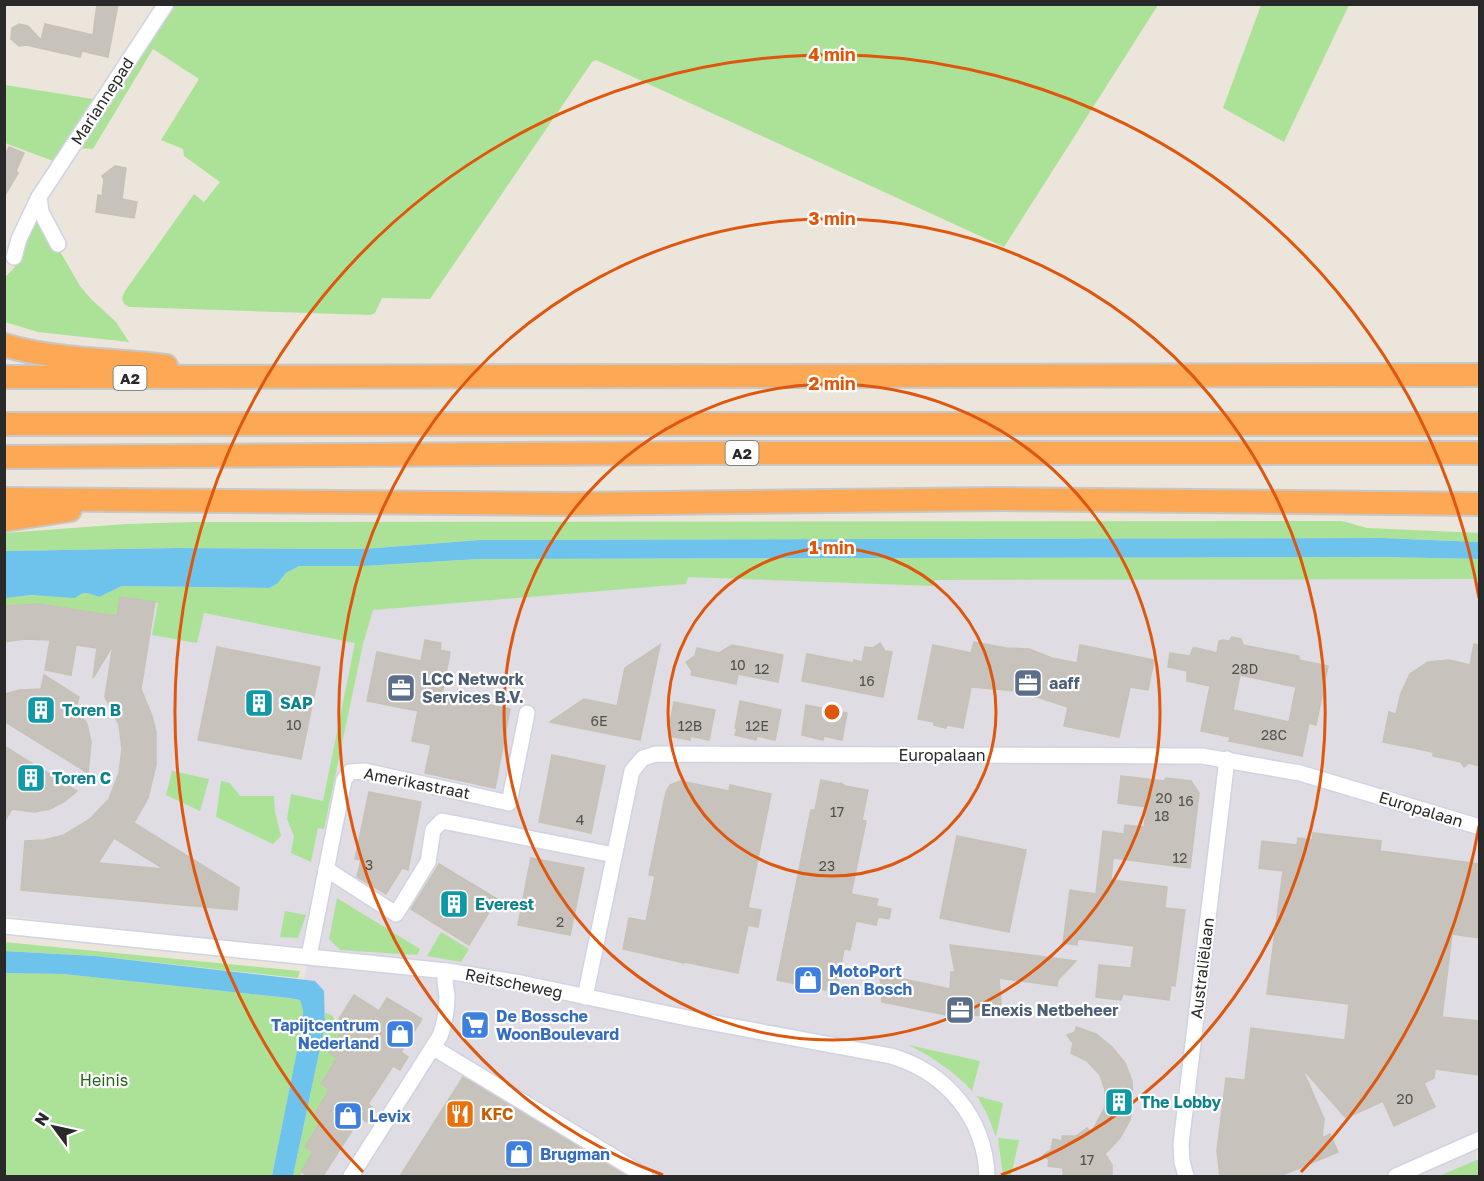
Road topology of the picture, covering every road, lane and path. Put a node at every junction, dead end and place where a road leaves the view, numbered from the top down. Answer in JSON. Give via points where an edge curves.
{"nodes":[{"id":1,"x":166,"y":4,"type":"edge"},
{"id":2,"x":39,"y":197,"type":"junction"},
{"id":3,"x":58,"y":244,"type":"dead end"},
{"id":4,"x":14,"y":257,"type":"dead end"},
{"id":5,"x":4,"y":345,"type":"edge"},
{"id":6,"x":1479,"y":375,"type":"edge"},
{"id":7,"x":4,"y":377,"type":"edge"},
{"id":8,"x":255,"y":378,"type":"junction"},
{"id":9,"x":4,"y":424,"type":"edge"},
{"id":10,"x":1479,"y":424,"type":"edge"},
{"id":11,"x":1479,"y":453,"type":"edge"},
{"id":12,"x":4,"y":457,"type":"edge"},
{"id":13,"x":4,"y":499,"type":"edge"},
{"id":14,"x":149,"y":499,"type":"junction"},
{"id":15,"x":1479,"y":504,"type":"edge"},
{"id":16,"x":4,"y":520,"type":"edge"},
{"id":17,"x":527,"y":713,"type":"dead end"},
{"id":18,"x":1227,"y":759,"type":"junction"},
{"id":19,"x":1479,"y":827,"type":"edge"},
{"id":20,"x":615,"y":855,"type":"junction"},
{"id":21,"x":326,"y":869,"type":"junction"},
{"id":22,"x":4,"y":926,"type":"edge"},
{"id":23,"x":309,"y":956,"type":"junction"},
{"id":24,"x":447,"y":971,"type":"junction"},
{"id":25,"x":585,"y":997,"type":"junction"},
{"id":26,"x":434,"y":1047,"type":"junction"},
{"id":27,"x":1479,"y":1139,"type":"edge"},
{"id":28,"x":351,"y":1176,"type":"edge"},
{"id":29,"x":645,"y":1176,"type":"edge"},
{"id":30,"x":987,"y":1176,"type":"edge"},
{"id":31,"x":1186,"y":1176,"type":"edge"},
{"id":32,"x":1396,"y":1176,"type":"edge"}],
"edges":[{"from":1,"to":2,"type":"street","name":"Mariannepad"},
{"from":2,"to":3,"type":"street","via":[[41,212]]},
{"from":2,"to":4,"type":"street","name":"Mariannepad"},
{"from":5,"to":8,"type":"highway","number":"A2","via":[[52,356]]},
{"from":6,"to":8,"type":"highway","number":"A2"},
{"from":7,"to":8,"type":"highway","number":"A2"},
{"from":9,"to":10,"type":"highway","number":"A2"},
{"from":11,"to":12,"type":"highway","number":"A2"},
{"from":13,"to":14,"type":"highway"},
{"from":14,"to":15,"type":"highway","via":[[568,504],[1002,499]]},
{"from":14,"to":16,"type":"highway"},
{"from":17,"to":21,"type":"street","name":"Amerikastraat","via":[[509,802],[365,771],[350,772],[344,780]]},
{"from":18,"to":19,"type":"street","name":"Europalaan","via":[[1300,772]]},
{"from":18,"to":20,"type":"street","name":"Europalaan","via":[[656,754],[643,758],[632,771]]},
{"from":18,"to":31,"type":"street","name":"Australiëlaan","via":[[1181,1144]]},
{"from":20,"to":21,"type":"street","name":"Amerikastraat","via":[[442,821],[433,830],[428,862],[396,914]]},
{"from":20,"to":25,"type":"street","name":"Europalaan"},
{"from":21,"to":23,"type":"street","name":"Amerikastraat"},
{"from":22,"to":23,"type":"street","name":"Reitscheweg"},
{"from":23,"to":24,"type":"street","name":"Reitscheweg"},
{"from":24,"to":25,"type":"street","name":"Reitscheweg"},
{"from":24,"to":26,"type":"street","via":[[445,1023]]},
{"from":25,"to":30,"type":"street","name":"Reitscheweg","via":[[911,1063],[938,1079],[963,1104],[982,1142]]},
{"from":26,"to":28,"type":"street"},
{"from":26,"to":29,"type":"street"},
{"from":27,"to":32,"type":"street"}]}
